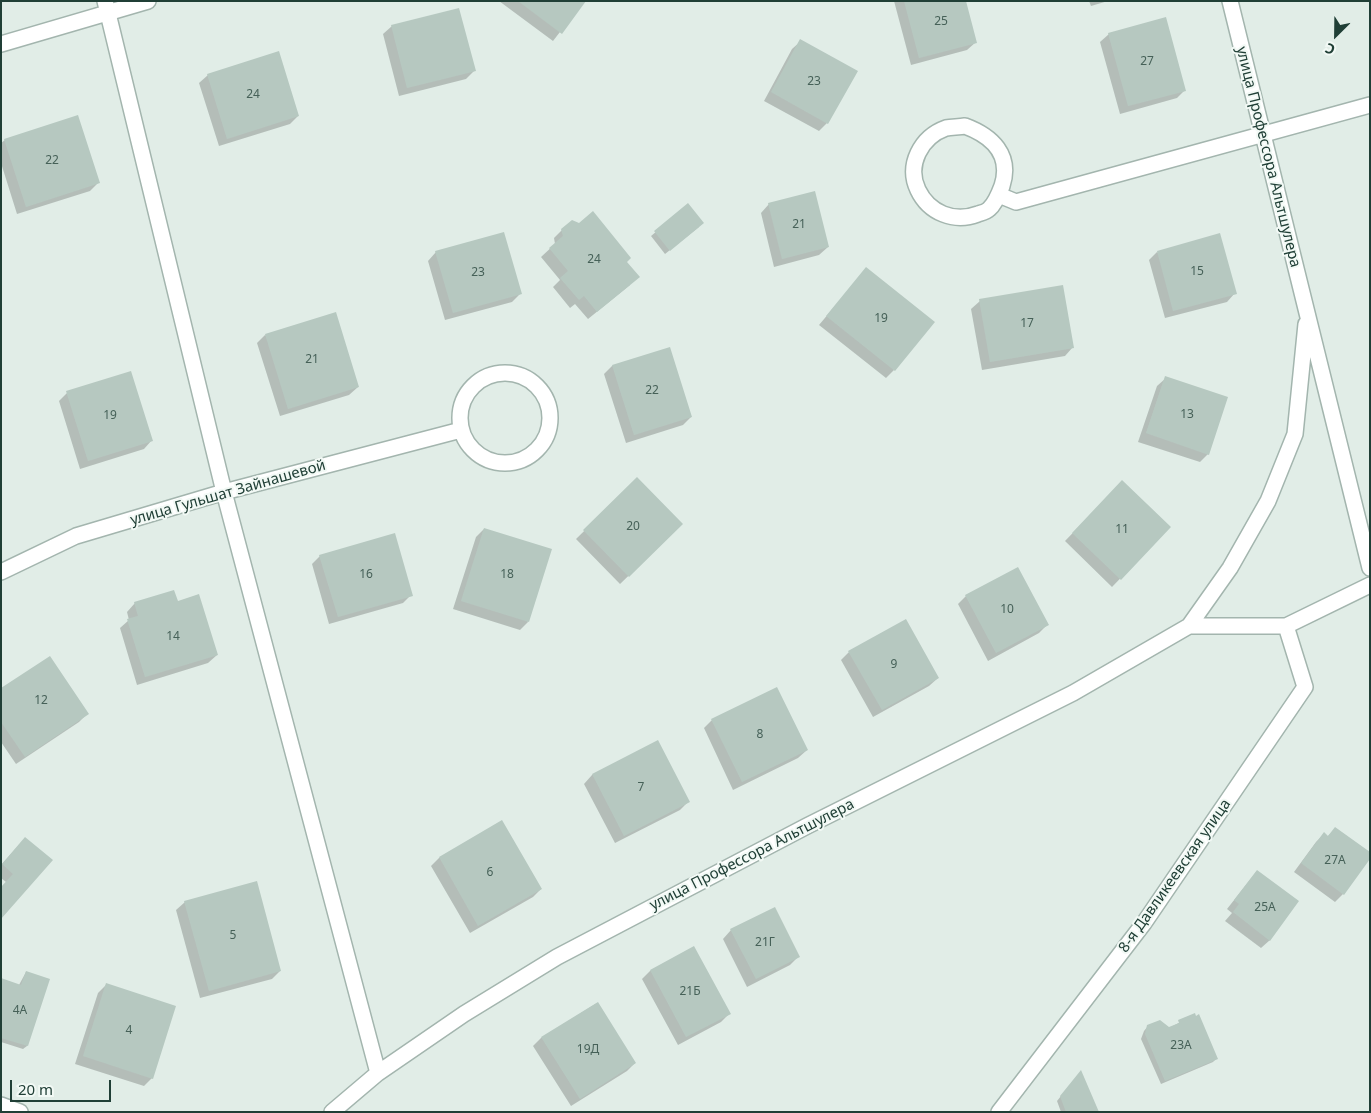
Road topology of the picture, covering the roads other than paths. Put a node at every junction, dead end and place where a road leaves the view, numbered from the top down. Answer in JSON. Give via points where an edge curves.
{"nodes":[{"id":1,"x":148,"y":1,"type":"edge"},
{"id":2,"x":1230,"y":1,"type":"edge"},
{"id":3,"x":106,"y":7,"type":"edge"},
{"id":4,"x":1,"y":44,"type":"edge"},
{"id":5,"x":1370,"y":105,"type":"edge"},
{"id":6,"x":1263,"y":134,"type":"junction"},
{"id":7,"x":999,"y":195,"type":"junction"},
{"id":8,"x":1307,"y":312,"type":"junction"},
{"id":9,"x":461,"y":430,"type":"junction"},
{"id":10,"x":224,"y":492,"type":"junction"},
{"id":11,"x":1370,"y":568,"type":"edge"},
{"id":12,"x":1,"y":572,"type":"edge"},
{"id":13,"x":1370,"y":585,"type":"edge"},
{"id":14,"x":1189,"y":626,"type":"junction"},
{"id":15,"x":1286,"y":626,"type":"junction"},
{"id":16,"x":378,"y":1072,"type":"junction"},
{"id":17,"x":1,"y":1105,"type":"edge"},
{"id":18,"x":20,"y":1112,"type":"edge"},
{"id":19,"x":332,"y":1112,"type":"edge"},
{"id":20,"x":999,"y":1112,"type":"edge"}],
"edges":[{"from":1,"to":3,"type":"street"},
{"from":2,"to":6,"type":"street","name":"улица Профессора Альтшулера"},
{"from":3,"to":4,"type":"street"},
{"from":3,"to":10,"type":"street"},
{"from":5,"to":6,"type":"street"},
{"from":6,"to":7,"type":"street","via":[[1016,202]]},
{"from":6,"to":8,"type":"street","name":"улица Профессора Альтшулера"},
{"from":7,"to":7,"type":"street","via":[[1005,178],[1004,160],[996,144],[982,132],[965,126],[947,128],[931,136],[919,149],[914,166],[915,184],[923,200],[936,212],[953,218],[971,216],[988,210]]},
{"from":8,"to":11,"type":"street","name":"улица Профессора Альтшулера"},
{"from":8,"to":14,"type":"street","name":"улица Профессора Альтшулера","via":[[1295,434],[1268,501],[1230,568]]},
{"from":9,"to":9,"type":"street","via":[[469,446],[482,458],[499,464],[517,463],[533,455],[545,441],[551,424],[550,406],[542,391],[528,379],[511,373],[493,374],[477,382],[465,396],[460,413]]},
{"from":9,"to":10,"type":"street","name":"улица Гульшат Зайнашевой"},
{"from":10,"to":12,"type":"street","name":"улица Гульшат Зайнашевой","via":[[76,536]]},
{"from":10,"to":16,"type":"street"},
{"from":13,"to":15,"type":"street"},
{"from":14,"to":15,"type":"street"},
{"from":14,"to":16,"type":"street","name":"улица Профессора Альтшулера","via":[[1073,693],[807,826],[558,957],[464,1014]]},
{"from":15,"to":20,"type":"street","name":"8-я Давликеевская улица","via":[[1305,687],[1144,923]]},
{"from":16,"to":19,"type":"street","name":"улица Профессора Альтшулера"},
{"from":17,"to":18,"type":"street"}]}
